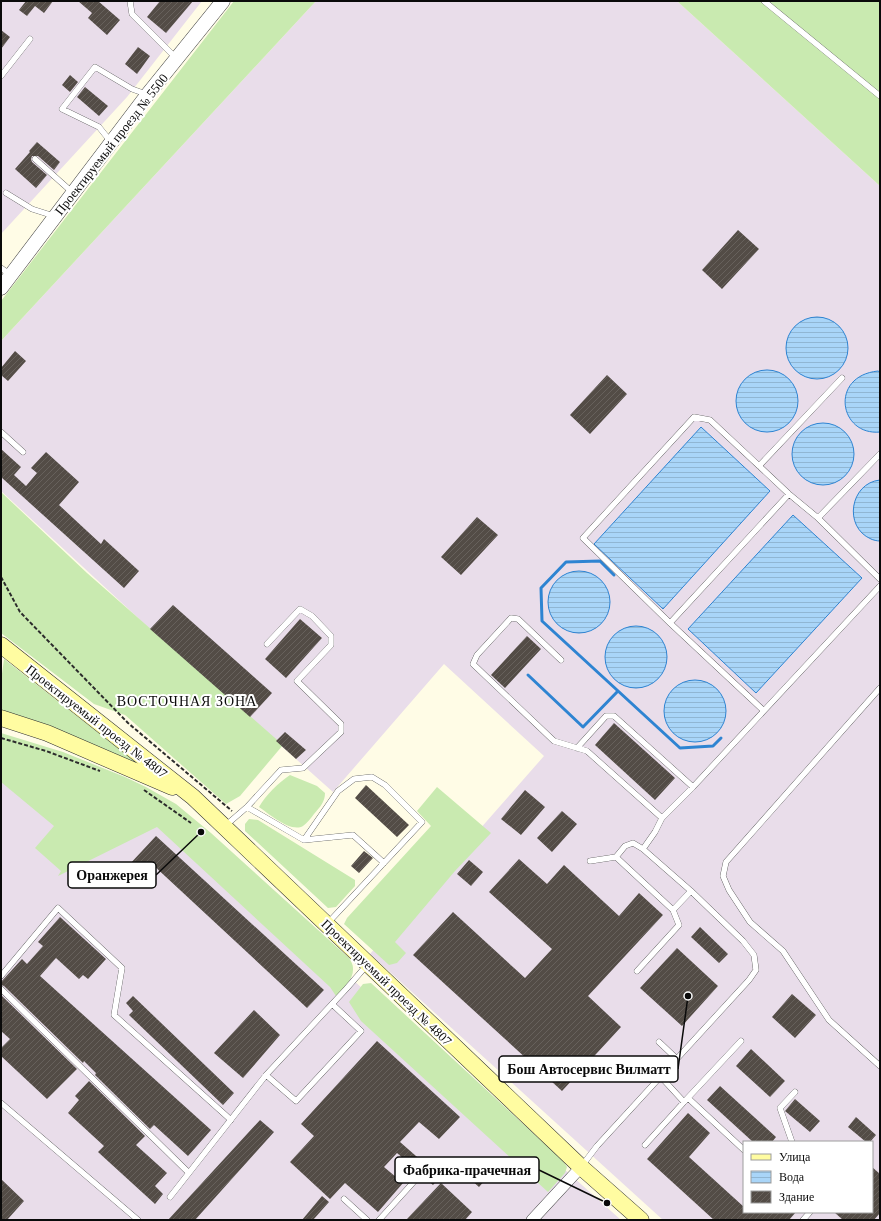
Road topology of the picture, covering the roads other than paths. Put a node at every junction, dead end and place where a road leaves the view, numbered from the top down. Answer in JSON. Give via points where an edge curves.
{"nodes":[{"id":1,"x":130,"y":1,"type":"edge"},
{"id":2,"x":224,"y":1,"type":"edge"},
{"id":3,"x":764,"y":1,"type":"edge"},
{"id":4,"x":30,"y":39,"type":"dead end"},
{"id":5,"x":177,"y":59,"type":"junction"},
{"id":6,"x":1,"y":76,"type":"edge"},
{"id":7,"x":148,"y":94,"type":"junction"},
{"id":8,"x":880,"y":96,"type":"edge"},
{"id":9,"x":112,"y":143,"type":"junction"},
{"id":10,"x":35,"y":159,"type":"dead end"},
{"id":11,"x":73,"y":192,"type":"junction"},
{"id":12,"x":6,"y":193,"type":"dead end"},
{"id":13,"x":55,"y":216,"type":"junction"},
{"id":14,"x":6,"y":272,"type":"edge"},
{"id":15,"x":1,"y":288,"type":"edge"},
{"id":16,"x":842,"y":378,"type":"dead end"},
{"id":17,"x":1,"y":432,"type":"edge"},
{"id":18,"x":24,"y":452,"type":"dead end"},
{"id":19,"x":880,"y":454,"type":"edge"},
{"id":20,"x":759,"y":466,"type":"junction"},
{"id":21,"x":789,"y":494,"type":"junction"},
{"id":22,"x":818,"y":518,"type":"junction"},
{"id":23,"x":880,"y":579,"type":"edge"},
{"id":24,"x":880,"y":586,"type":"edge"},
{"id":25,"x":670,"y":624,"type":"junction"},
{"id":26,"x":1,"y":644,"type":"edge"},
{"id":27,"x":267,"y":644,"type":"dead end"},
{"id":28,"x":561,"y":660,"type":"dead end"},
{"id":29,"x":880,"y":688,"type":"edge"},
{"id":30,"x":763,"y":710,"type":"junction"},
{"id":31,"x":1,"y":718,"type":"edge"},
{"id":32,"x":577,"y":748,"type":"junction"},
{"id":33,"x":692,"y":787,"type":"junction"},
{"id":34,"x":193,"y":797,"type":"junction"},
{"id":35,"x":247,"y":807,"type":"junction"},
{"id":36,"x":662,"y":818,"type":"junction"},
{"id":37,"x":225,"y":826,"type":"junction"},
{"id":38,"x":304,"y":840,"type":"junction"},
{"id":39,"x":643,"y":849,"type":"junction"},
{"id":40,"x":616,"y":857,"type":"junction"},
{"id":41,"x":590,"y":861,"type":"dead end"},
{"id":42,"x":384,"y":863,"type":"junction"},
{"id":43,"x":691,"y":891,"type":"junction"},
{"id":44,"x":673,"y":910,"type":"junction"},
{"id":45,"x":327,"y":924,"type":"junction"},
{"id":46,"x":368,"y":963,"type":"junction"},
{"id":47,"x":637,"y":971,"type":"dead end"},
{"id":48,"x":1,"y":976,"type":"edge"},
{"id":49,"x":1,"y":989,"type":"edge"},
{"id":50,"x":332,"y":1004,"type":"junction"},
{"id":51,"x":741,"y":1041,"type":"dead end"},
{"id":52,"x":659,"y":1042,"type":"dead end"},
{"id":53,"x":677,"y":1059,"type":"junction"},
{"id":54,"x":880,"y":1066,"type":"edge"},
{"id":55,"x":266,"y":1076,"type":"junction"},
{"id":56,"x":661,"y":1078,"type":"junction"},
{"id":57,"x":795,"y":1092,"type":"dead end"},
{"id":58,"x":686,"y":1100,"type":"junction"},
{"id":59,"x":1,"y":1103,"type":"edge"},
{"id":60,"x":231,"y":1120,"type":"junction"},
{"id":61,"x":792,"y":1141,"type":"edge"},
{"id":62,"x":645,"y":1145,"type":"dead end"},
{"id":63,"x":743,"y":1149,"type":"edge"},
{"id":64,"x":581,"y":1167,"type":"junction"},
{"id":65,"x":190,"y":1173,"type":"junction"},
{"id":66,"x":420,"y":1175,"type":"dead end"},
{"id":67,"x":170,"y":1197,"type":"dead end"},
{"id":68,"x":344,"y":1199,"type":"dead end"},
{"id":69,"x":808,"y":1213,"type":"edge"},
{"id":70,"x":138,"y":1220,"type":"edge"},
{"id":71,"x":367,"y":1220,"type":"edge"},
{"id":72,"x":379,"y":1220,"type":"edge"},
{"id":73,"x":532,"y":1220,"type":"edge"},
{"id":74,"x":641,"y":1220,"type":"edge"},
{"id":75,"x":803,"y":1220,"type":"edge"}],
"edges":[{"from":1,"to":5,"type":"lane","via":[[132,14]]},
{"from":2,"to":5,"type":"street","name":"Проектируемый проезд № 5500"},
{"from":3,"to":8,"type":"lane"},
{"from":4,"to":6,"type":"lane"},
{"from":5,"to":7,"type":"street","name":"Проектируемый проезд № 5500"},
{"from":7,"to":9,"type":"street","name":"Проектируемый проезд № 5500"},
{"from":7,"to":9,"type":"lane","via":[[132,89],[95,67],[62,109],[99,127]]},
{"from":9,"to":11,"type":"street","name":"Проектируемый проезд № 5500"},
{"from":10,"to":11,"type":"lane"},
{"from":11,"to":13,"type":"street","name":"Проектируемый проезд № 5500"},
{"from":12,"to":13,"type":"lane","via":[[32,209]]},
{"from":13,"to":14,"type":"street","name":"Проектируемый проезд № 5500"},
{"from":14,"to":15,"type":"street","name":"Проектируемый проезд № 5500"},
{"from":16,"to":20,"type":"lane"},
{"from":17,"to":18,"type":"lane"},
{"from":19,"to":22,"type":"lane"},
{"from":20,"to":21,"type":"lane"},
{"from":20,"to":25,"type":"lane","via":[[710,420],[694,417],[583,538]]},
{"from":21,"to":22,"type":"lane"},
{"from":21,"to":25,"type":"lane"},
{"from":22,"to":23,"type":"lane"},
{"from":24,"to":30,"type":"lane"},
{"from":25,"to":30,"type":"lane"},
{"from":26,"to":34,"type":"main road","name":"Проектируемый проезд № 4807"},
{"from":27,"to":35,"type":"lane","via":[[300,609],[312,616],[331,636],[331,645],[297,680],[340,724],[341,732],[303,768],[281,770]]},
{"from":28,"to":32,"type":"lane","via":[[518,619],[511,618],[477,655],[473,664],[554,741]]},
{"from":29,"to":54,"type":"lane","via":[[726,862],[724,876],[729,890],[750,922],[783,951],[829,1020]]},
{"from":30,"to":33,"type":"lane"},
{"from":31,"to":34,"type":"main road","name":"Проектируемый проезд № 4807","via":[[47,733]]},
{"from":32,"to":33,"type":"lane","via":[[606,716],[614,716]]},
{"from":32,"to":36,"type":"lane","via":[[588,751]]},
{"from":33,"to":36,"type":"lane"},
{"from":34,"to":37,"type":"main road","name":"Проектируемый проезд № 4807"},
{"from":35,"to":37,"type":"lane"},
{"from":35,"to":38,"type":"lane"},
{"from":36,"to":39,"type":"lane"},
{"from":37,"to":45,"type":"main road","name":"Проектируемый проезд № 4807"},
{"from":38,"to":42,"type":"lane","via":[[353,836]]},
{"from":38,"to":42,"type":"lane","via":[[338,791],[354,779],[372,777],[385,785],[422,822]]},
{"from":39,"to":40,"type":"lane","via":[[633,843],[625,846]]},
{"from":39,"to":43,"type":"lane"},
{"from":40,"to":41,"type":"lane"},
{"from":40,"to":44,"type":"lane"},
{"from":42,"to":45,"type":"lane"},
{"from":43,"to":44,"type":"lane"},
{"from":43,"to":53,"type":"lane","via":[[743,941],[754,955],[756,970]]},
{"from":44,"to":47,"type":"lane","via":[[679,925]]},
{"from":45,"to":46,"type":"main road","name":"Проектируемый проезд № 4807"},
{"from":46,"to":50,"type":"lane"},
{"from":46,"to":64,"type":"main road","name":"Проектируемый проезд № 4807"},
{"from":48,"to":60,"type":"lane","via":[[58,908],[122,968],[114,1014]]},
{"from":49,"to":65,"type":"lane"},
{"from":50,"to":55,"type":"lane"},
{"from":50,"to":55,"type":"lane","via":[[361,1030],[296,1101]]},
{"from":51,"to":58,"type":"lane"},
{"from":52,"to":53,"type":"lane"},
{"from":53,"to":56,"type":"lane"},
{"from":55,"to":60,"type":"lane"},
{"from":56,"to":58,"type":"lane"},
{"from":56,"to":64,"type":"lane"},
{"from":57,"to":61,"type":"lane","via":[[780,1108]]},
{"from":58,"to":62,"type":"lane"},
{"from":58,"to":63,"type":"lane"},
{"from":59,"to":70,"type":"lane"},
{"from":60,"to":65,"type":"lane"},
{"from":64,"to":73,"type":"street"},
{"from":64,"to":74,"type":"main road","name":"Проектируемый проезд № 4807"},
{"from":65,"to":67,"type":"lane"},
{"from":66,"to":72,"type":"lane"},
{"from":68,"to":71,"type":"lane"},
{"from":69,"to":75,"type":"lane"}]}
